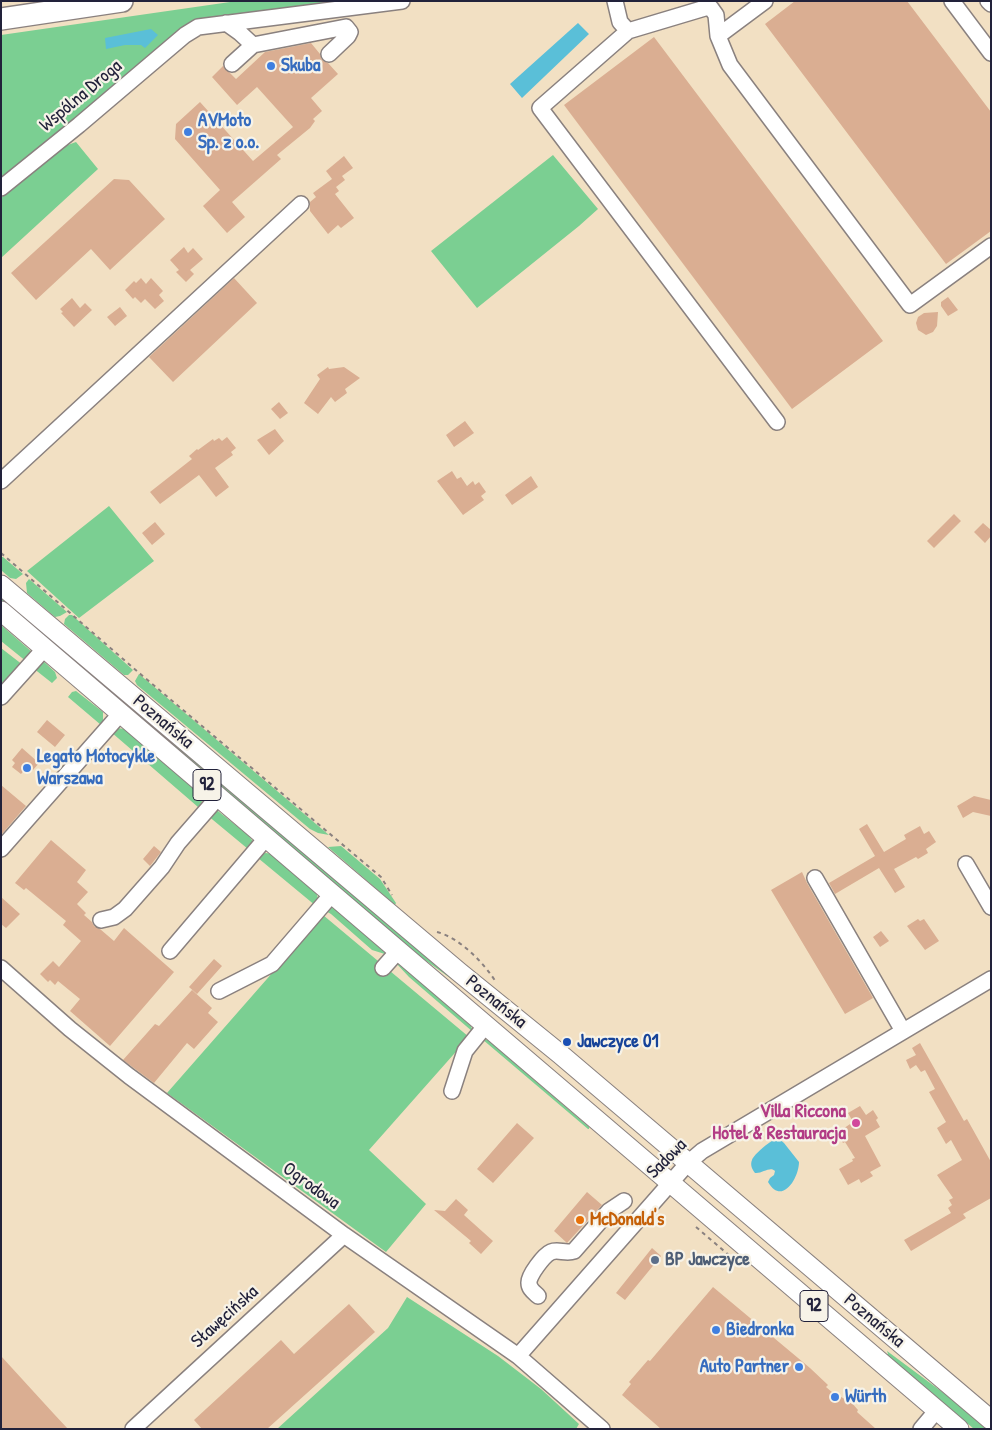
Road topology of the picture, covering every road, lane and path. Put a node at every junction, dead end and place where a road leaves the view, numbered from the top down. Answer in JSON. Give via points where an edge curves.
{"nodes":[{"id":1,"x":122,"y":1,"type":"edge"},
{"id":2,"x":402,"y":1,"type":"edge"},
{"id":3,"x":615,"y":1,"type":"edge"},
{"id":4,"x":765,"y":1,"type":"edge"},
{"id":5,"x":952,"y":1,"type":"edge"},
{"id":6,"x":988,"y":1,"type":"edge"},
{"id":7,"x":991,"y":4,"type":"edge"},
{"id":8,"x":1,"y":19,"type":"edge"},
{"id":9,"x":226,"y":23,"type":"junction"},
{"id":10,"x":628,"y":31,"type":"junction"},
{"id":11,"x":718,"y":36,"type":"junction"},
{"id":12,"x":253,"y":45,"type":"junction"},
{"id":13,"x":991,"y":53,"type":"edge"},
{"id":14,"x":329,"y":54,"type":"dead end"},
{"id":15,"x":232,"y":64,"type":"dead end"},
{"id":16,"x":1,"y":188,"type":"edge"},
{"id":17,"x":301,"y":204,"type":"dead end"},
{"id":18,"x":991,"y":246,"type":"edge"},
{"id":19,"x":777,"y":422,"type":"dead end"},
{"id":20,"x":1,"y":481,"type":"edge"},
{"id":21,"x":1,"y":553,"type":"edge"},
{"id":22,"x":1,"y":584,"type":"edge"},
{"id":23,"x":1,"y":611,"type":"edge"},
{"id":24,"x":45,"y":648,"type":"junction"},
{"id":25,"x":1,"y":697,"type":"edge"},
{"id":26,"x":121,"y":713,"type":"junction"},
{"id":27,"x":219,"y":796,"type":"junction"},
{"id":28,"x":327,"y":832,"type":"dead end"},
{"id":29,"x":267,"y":837,"type":"junction"},
{"id":30,"x":1,"y":849,"type":"edge"},
{"id":31,"x":966,"y":864,"type":"dead end"},
{"id":32,"x":815,"y":878,"type":"dead end"},
{"id":33,"x":333,"y":893,"type":"junction"},
{"id":34,"x":991,"y":907,"type":"edge"},
{"id":35,"x":101,"y":920,"type":"dead end"},
{"id":36,"x":399,"y":950,"type":"junction"},
{"id":37,"x":170,"y":951,"type":"dead end"},
{"id":38,"x":384,"y":968,"type":"dead end"},
{"id":39,"x":2,"y":971,"type":"edge"},
{"id":40,"x":991,"y":979,"type":"edge"},
{"id":41,"x":219,"y":991,"type":"dead end"},
{"id":42,"x":486,"y":1025,"type":"junction"},
{"id":43,"x":903,"y":1031,"type":"junction"},
{"id":44,"x":452,"y":1091,"type":"dead end"},
{"id":45,"x":688,"y":1163,"type":"junction"},
{"id":46,"x":670,"y":1183,"type":"junction"},
{"id":47,"x":624,"y":1201,"type":"dead end"},
{"id":48,"x":344,"y":1236,"type":"junction"},
{"id":49,"x":538,"y":1296,"type":"dead end"},
{"id":50,"x":518,"y":1356,"type":"junction"},
{"id":51,"x":937,"y":1410,"type":"junction"},
{"id":52,"x":991,"y":1420,"type":"edge"},
{"id":53,"x":598,"y":1427,"type":"edge"},
{"id":54,"x":133,"y":1429,"type":"edge"},
{"id":55,"x":921,"y":1429,"type":"edge"},
{"id":56,"x":960,"y":1429,"type":"edge"}],
"edges":[{"from":1,"to":8,"type":"highway"},
{"from":2,"to":9,"type":"street"},
{"from":3,"to":10,"type":"street","via":[[620,22]]},
{"from":4,"to":11,"type":"street"},
{"from":5,"to":13,"type":"street"},
{"from":6,"to":7,"type":"street"},
{"from":9,"to":12,"type":"street"},
{"from":9,"to":16,"type":"street","name":"Wspólna Droga","via":[[198,27],[185,34]]},
{"from":10,"to":11,"type":"street","via":[[711,8],[716,15]]},
{"from":10,"to":19,"type":"street","via":[[540,108]]},
{"from":11,"to":18,"type":"street","via":[[730,64],[910,305]]},
{"from":12,"to":14,"type":"street","via":[[346,27],[350,32],[348,36]]},
{"from":12,"to":15,"type":"street"},
{"from":17,"to":20,"type":"street"},
{"from":21,"to":28,"type":"path"},
{"from":22,"to":45,"type":"main road","name":"Poznańska","number":"92"},
{"from":23,"to":24,"type":"main road","name":"Poznańska","number":"92"},
{"from":24,"to":25,"type":"street"},
{"from":24,"to":26,"type":"main road","name":"Poznańska","number":"92"},
{"from":26,"to":27,"type":"main road","name":"Poznańska","number":"92"},
{"from":26,"to":30,"type":"street"},
{"from":27,"to":29,"type":"main road","name":"Poznańska","number":"92"},
{"from":27,"to":35,"type":"street","via":[[126,909],[114,918]]},
{"from":29,"to":33,"type":"main road","name":"Poznańska","number":"92"},
{"from":29,"to":37,"type":"street"},
{"from":31,"to":34,"type":"street"},
{"from":32,"to":43,"type":"street"},
{"from":33,"to":36,"type":"main road","name":"Poznańska","number":"92"},
{"from":33,"to":41,"type":"street","via":[[272,964]]},
{"from":36,"to":38,"type":"street"},
{"from":36,"to":42,"type":"main road","name":"Poznańska","number":"92"},
{"from":39,"to":48,"type":"street","name":"Ogrodowa","via":[[129,1076]]},
{"from":40,"to":43,"type":"street","name":"Sadowa"},
{"from":42,"to":44,"type":"street","via":[[465,1051]]},
{"from":42,"to":46,"type":"main road","name":"Poznańska","number":"92"},
{"from":43,"to":45,"type":"street","name":"Sadowa","via":[[732,1132]]},
{"from":45,"to":46,"type":"street","name":"Sadowa"},
{"from":45,"to":52,"type":"main road","name":"Poznańska","number":"92"},
{"from":46,"to":50,"type":"street","name":"Sadowa"},
{"from":46,"to":51,"type":"main road","name":"Poznańska","number":"92"},
{"from":47,"to":49,"type":"street","via":[[609,1211],[572,1252],[553,1251],[548,1254],[528,1282]]},
{"from":48,"to":50,"type":"street","name":"Ogrodowa"},
{"from":48,"to":54,"type":"street","name":"Sławęcińska"},
{"from":50,"to":53,"type":"street","name":"Ogrodowa"},
{"from":51,"to":55,"type":"street"},
{"from":51,"to":56,"type":"main road","name":"Poznańska","number":"92"}]}
